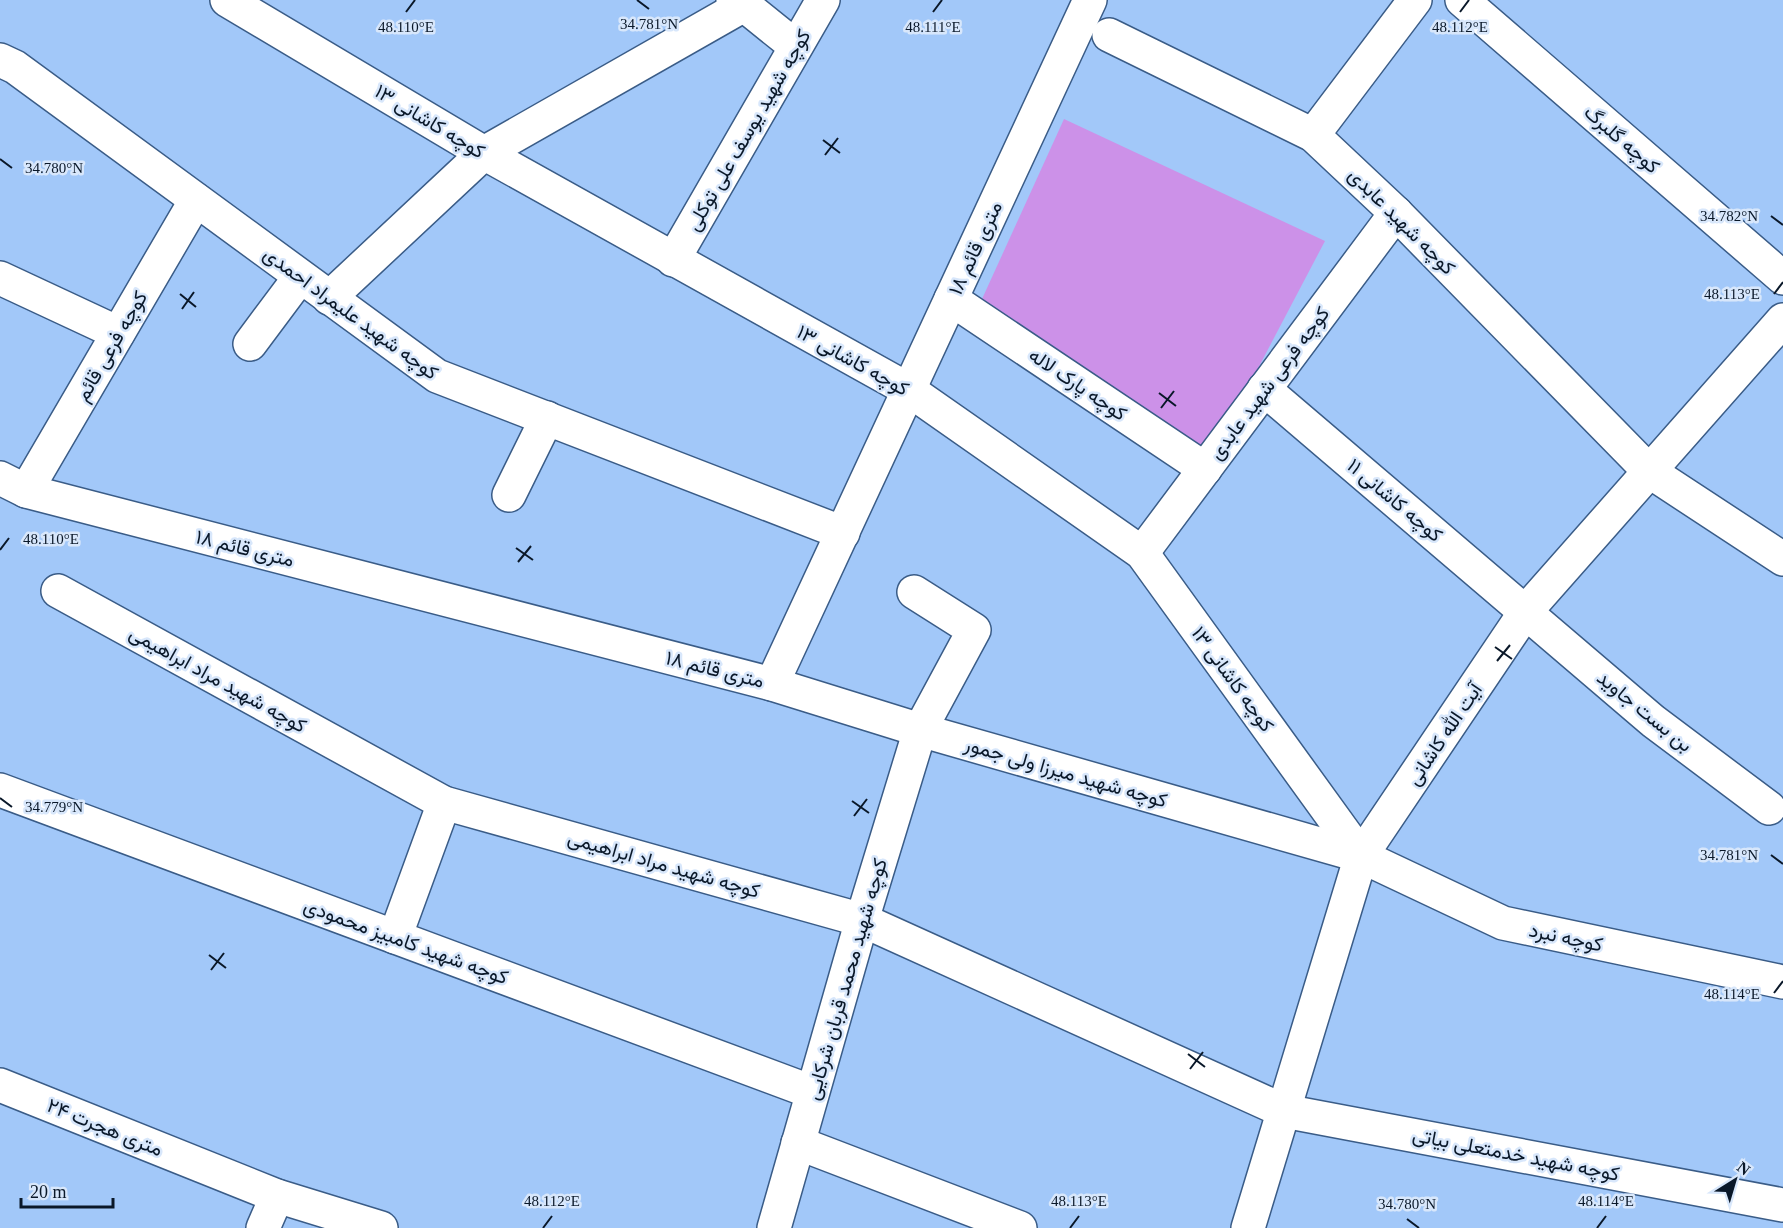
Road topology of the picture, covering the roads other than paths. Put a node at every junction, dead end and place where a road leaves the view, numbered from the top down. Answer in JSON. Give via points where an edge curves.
{"nodes":[{"id":1,"x":227,"y":0,"type":"edge"},
{"id":2,"x":823,"y":0,"type":"edge"},
{"id":3,"x":1090,"y":0,"type":"edge"},
{"id":4,"x":1415,"y":0,"type":"edge"},
{"id":5,"x":1462,"y":0,"type":"edge"},
{"id":6,"x":738,"y":2,"type":"edge"},
{"id":7,"x":1109,"y":35,"type":"dead end"},
{"id":8,"x":795,"y":46,"type":"junction"},
{"id":9,"x":5,"y":73,"type":"edge"},
{"id":10,"x":1313,"y":135,"type":"junction"},
{"id":11,"x":484,"y":153,"type":"junction"},
{"id":12,"x":196,"y":200,"type":"junction"},
{"id":13,"x":1396,"y":213,"type":"junction"},
{"id":14,"x":673,"y":260,"type":"junction"},
{"id":15,"x":300,"y":277,"type":"junction"},
{"id":16,"x":0,"y":278,"type":"edge"},
{"id":17,"x":1783,"y":278,"type":"edge"},
{"id":18,"x":329,"y":298,"type":"junction"},
{"id":19,"x":951,"y":299,"type":"junction"},
{"id":20,"x":1780,"y":330,"type":"edge"},
{"id":21,"x":118,"y":333,"type":"junction"},
{"id":22,"x":249,"y":344,"type":"dead end"},
{"id":23,"x":1264,"y":389,"type":"junction"},
{"id":24,"x":909,"y":390,"type":"junction"},
{"id":25,"x":547,"y":418,"type":"junction"},
{"id":26,"x":1205,"y":469,"type":"junction"},
{"id":27,"x":1649,"y":471,"type":"junction"},
{"id":28,"x":13,"y":485,"type":"edge"},
{"id":29,"x":509,"y":495,"type":"dead end"},
{"id":30,"x":843,"y":533,"type":"junction"},
{"id":31,"x":1142,"y":553,"type":"junction"},
{"id":32,"x":1783,"y":559,"type":"edge"},
{"id":33,"x":58,"y":591,"type":"dead end"},
{"id":34,"x":914,"y":592,"type":"dead end"},
{"id":35,"x":1526,"y":611,"type":"junction"},
{"id":36,"x":772,"y":684,"type":"junction"},
{"id":37,"x":920,"y":730,"type":"junction"},
{"id":38,"x":0,"y":790,"type":"edge"},
{"id":39,"x":444,"y":803,"type":"junction"},
{"id":40,"x":1769,"y":808,"type":"dead end"},
{"id":41,"x":1361,"y":856,"type":"junction"},
{"id":42,"x":862,"y":920,"type":"junction"},
{"id":43,"x":395,"y":937,"type":"junction"},
{"id":44,"x":1783,"y":982,"type":"edge"},
{"id":45,"x":0,"y":1085,"type":"edge"},
{"id":46,"x":812,"y":1092,"type":"junction"},
{"id":47,"x":1284,"y":1111,"type":"junction"},
{"id":48,"x":798,"y":1143,"type":"junction"},
{"id":49,"x":277,"y":1196,"type":"junction"},
{"id":50,"x":1783,"y":1205,"type":"edge"},
{"id":51,"x":262,"y":1228,"type":"edge"},
{"id":52,"x":381,"y":1228,"type":"edge"},
{"id":53,"x":774,"y":1228,"type":"edge"},
{"id":54,"x":1020,"y":1228,"type":"edge"},
{"id":55,"x":1248,"y":1228,"type":"edge"}],
"edges":[{"from":1,"to":11,"type":"street","name":"کوچه کاشانی ۱۳"},
{"from":2,"to":8,"type":"street","name":"کوچه شهید یوسف علی توکلی"},
{"from":3,"to":19,"type":"street","name":"۱۸ متری قائم"},
{"from":4,"to":10,"type":"street"},
{"from":5,"to":17,"type":"street","name":"کوچه گلبرگ"},
{"from":6,"to":8,"type":"street"},
{"from":6,"to":11,"type":"street"},
{"from":7,"to":10,"type":"street","name":"کوچه شهید عابدی"},
{"from":8,"to":14,"type":"street","name":"کوچه شهید یوسف علی توکلی"},
{"from":9,"to":12,"type":"street","name":"کوچه شهید علیمراد احمدی"},
{"from":10,"to":13,"type":"street","name":"کوچه شهید عابدی"},
{"from":11,"to":14,"type":"street","name":"کوچه کاشانی ۱۳"},
{"from":11,"to":18,"type":"street"},
{"from":12,"to":15,"type":"street","name":"کوچه شهید علیمراد احمدی"},
{"from":12,"to":21,"type":"street","name":"کوچه فرعی قائم"},
{"from":13,"to":23,"type":"street","name":"کوچه فرعی شهید عابدی"},
{"from":13,"to":27,"type":"street","name":"کوچه شهید عابدی"},
{"from":14,"to":24,"type":"street","name":"کوچه کاشانی ۱۳"},
{"from":15,"to":18,"type":"street","name":"کوچه شهید علیمراد احمدی"},
{"from":15,"to":22,"type":"street"},
{"from":16,"to":21,"type":"street"},
{"from":18,"to":25,"type":"street","name":"کوچه شهید علیمراد احمدی","via":[[437,376]]},
{"from":19,"to":24,"type":"street","name":"۱۸ متری قائم"},
{"from":19,"to":26,"type":"street","name":"کوچه پارک لاله"},
{"from":20,"to":27,"type":"street","name":"آیت الله کاشانی"},
{"from":21,"to":28,"type":"street","name":"کوچه فرعی قائم"},
{"from":23,"to":26,"type":"street","name":"کوچه فرعی شهید عابدی"},
{"from":23,"to":35,"type":"street","name":"کوچه کاشانی ۱۱"},
{"from":24,"to":30,"type":"street","name":"۱۸ متری قائم"},
{"from":24,"to":31,"type":"street","name":"کوچه کاشانی ۱۳"},
{"from":25,"to":29,"type":"street"},
{"from":25,"to":30,"type":"street","name":"کوچه شهید علیمراد احمدی"},
{"from":26,"to":31,"type":"street","name":"کوچه فرعی شهید عابدی"},
{"from":27,"to":32,"type":"street","name":"کوچه شهید عابدی"},
{"from":27,"to":35,"type":"street","name":"آیت الله کاشانی"},
{"from":28,"to":36,"type":"street","name":"۱۸ متری قائم"},
{"from":30,"to":36,"type":"street","name":"۱۸ متری قائم"},
{"from":31,"to":41,"type":"street","name":"کوچه کاشانی ۱۳"},
{"from":33,"to":39,"type":"street","name":"کوچه شهید مراد ابراهیمی"},
{"from":34,"to":37,"type":"street","name":"کوچه شهید محمد قربان شرکایی","via":[[974,630]]},
{"from":35,"to":40,"type":"street","name":"بن بست جاوید","via":[[1653,721]]},
{"from":35,"to":41,"type":"street","name":"آیت الله کاشانی"},
{"from":36,"to":37,"type":"street","name":"کوچه شهید میرزا ولی جمور"},
{"from":37,"to":41,"type":"street","name":"کوچه شهید میرزا ولی جمور"},
{"from":37,"to":42,"type":"street","name":"کوچه شهید محمد قربان شرکایی"},
{"from":38,"to":43,"type":"street","name":"کوچه شهید کامبیز محمودی"},
{"from":39,"to":42,"type":"street","name":"کوچه شهید مراد ابراهیمی"},
{"from":39,"to":43,"type":"street"},
{"from":41,"to":44,"type":"street","name":"کوچه نبرد","via":[[1503,923]]},
{"from":41,"to":47,"type":"street","name":"آیت الله کاشانی"},
{"from":42,"to":46,"type":"street","name":"کوچه شهید محمد قربان شرکایی"},
{"from":42,"to":47,"type":"street","name":"کوچه شهید مراد ابراهیمی"},
{"from":43,"to":46,"type":"street","name":"کوچه شهید کامبیز محمودی"},
{"from":45,"to":49,"type":"street","name":"۲۴ متری هجرت"},
{"from":46,"to":48,"type":"street","name":"کوچه شهید محمد قربان شرکایی"},
{"from":47,"to":50,"type":"street","name":"کوچه شهید خدمتعلی بیاتی"},
{"from":47,"to":55,"type":"street","name":"آیت الله کاشانی"},
{"from":48,"to":53,"type":"street","name":"کوچه شهید محمد قربان شرکایی"},
{"from":48,"to":54,"type":"street"},
{"from":49,"to":51,"type":"street"},
{"from":49,"to":52,"type":"street","name":"۲۴ متری هجرت"}]}
